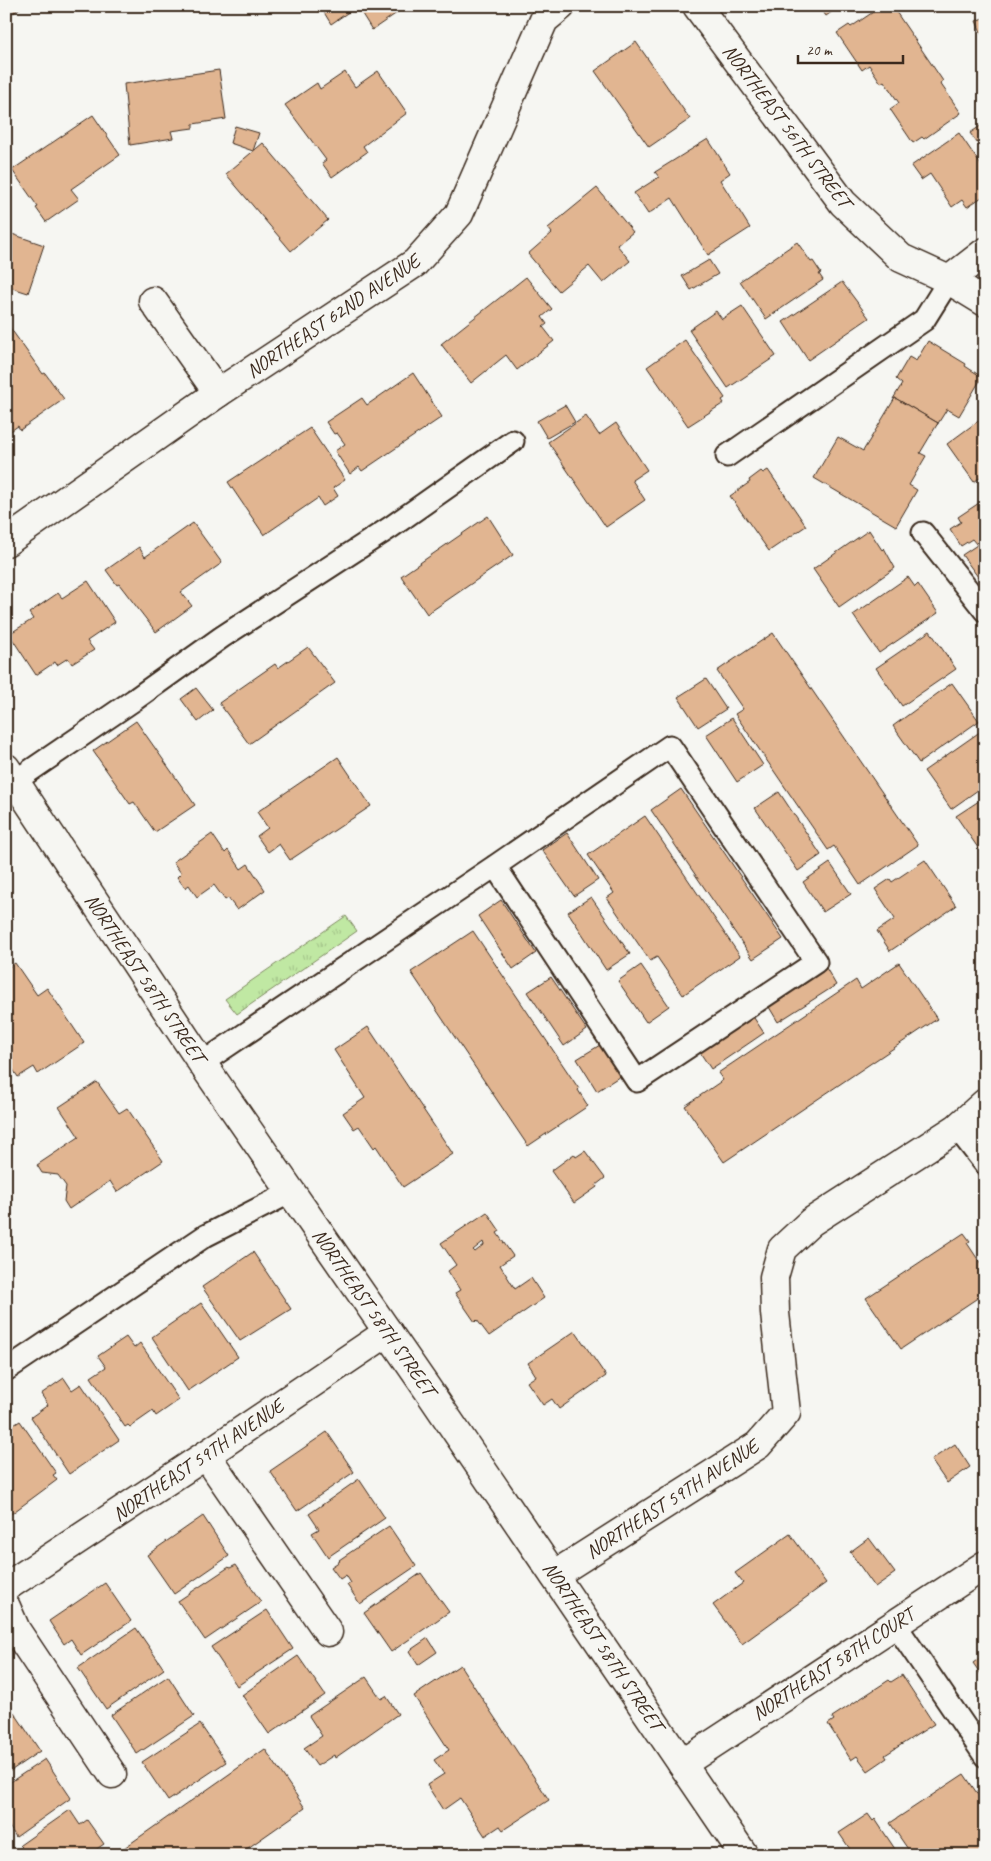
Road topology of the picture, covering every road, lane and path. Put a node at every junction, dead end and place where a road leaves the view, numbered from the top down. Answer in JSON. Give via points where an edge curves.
{"nodes":[{"id":1,"x":562,"y":6,"type":"edge"},
{"id":2,"x":698,"y":6,"type":"edge"},
{"id":3,"x":985,"y":252,"type":"edge"},
{"id":4,"x":949,"y":280,"type":"junction"},
{"id":5,"x":152,"y":301,"type":"dead end"},
{"id":6,"x":985,"y":302,"type":"edge"},
{"id":7,"x":218,"y":393,"type":"junction"},
{"id":8,"x":512,"y":441,"type":"dead end"},
{"id":9,"x":727,"y":456,"type":"dead end"},
{"id":10,"x":923,"y":533,"type":"dead end"},
{"id":11,"x":6,"y":542,"type":"edge"},
{"id":12,"x":985,"y":612,"type":"edge"},
{"id":13,"x":11,"y":774,"type":"edge"},
{"id":14,"x":495,"y":866,"type":"junction"},
{"id":15,"x":202,"y":1063,"type":"junction"},
{"id":16,"x":985,"y":1103,"type":"edge"},
{"id":17,"x":957,"y":1128,"type":"junction"},
{"id":18,"x":985,"y":1132,"type":"edge"},
{"id":19,"x":985,"y":1164,"type":"edge"},
{"id":20,"x":291,"y":1192,"type":"junction"},
{"id":21,"x":388,"y":1332,"type":"junction"},
{"id":22,"x":6,"y":1370,"type":"edge"},
{"id":23,"x":206,"y":1455,"type":"junction"},
{"id":24,"x":985,"y":1565,"type":"edge"},
{"id":25,"x":554,"y":1575,"type":"junction"},
{"id":26,"x":6,"y":1587,"type":"edge"},
{"id":27,"x":6,"y":1607,"type":"edge"},
{"id":28,"x":895,"y":1624,"type":"junction"},
{"id":29,"x":328,"y":1632,"type":"dead end"},
{"id":30,"x":985,"y":1756,"type":"edge"},
{"id":31,"x":682,"y":1764,"type":"junction"},
{"id":32,"x":112,"y":1774,"type":"dead end"},
{"id":33,"x":744,"y":1855,"type":"edge"}],
"edges":[{"from":1,"to":7,"type":"street","name":"NORTHEAST 62ND AVENUE","via":[[544,20],[459,214],[416,263]]},
{"from":2,"to":4,"type":"street","name":"NORTHEAST 56TH STREET","via":[[843,203],[901,258]]},
{"from":3,"to":4,"type":"street"},
{"from":4,"to":6,"type":"street","name":"NORTHEAST 56TH STREET"},
{"from":4,"to":9,"type":"lane","via":[[924,320]]},
{"from":5,"to":7,"type":"street"},
{"from":7,"to":11,"type":"street","name":"NORTHEAST 62ND AVENUE"},
{"from":8,"to":13,"type":"lane","via":[[391,527],[222,637],[134,700]]},
{"from":10,"to":12,"type":"lane"},
{"from":13,"to":15,"type":"street","name":"NORTHEAST 58TH STREET"},
{"from":14,"to":14,"type":"lane","via":[[637,1081],[816,962],[670,746]]},
{"from":14,"to":15,"type":"lane"},
{"from":15,"to":20,"type":"street","name":"NORTHEAST 58TH STREET"},
{"from":16,"to":17,"type":"street","name":"NORTHEAST 59TH AVENUE"},
{"from":17,"to":18,"type":"lane"},
{"from":17,"to":19,"type":"lane"},
{"from":17,"to":25,"type":"street","name":"NORTHEAST 59TH AVENUE","via":[[812,1222],[782,1249],[774,1277],[786,1413],[758,1445]]},
{"from":20,"to":21,"type":"street","name":"NORTHEAST 58TH STREET"},
{"from":20,"to":22,"type":"lane","via":[[205,1236]]},
{"from":21,"to":23,"type":"street","name":"NORTHEAST 59TH AVENUE"},
{"from":21,"to":25,"type":"street","name":"NORTHEAST 58TH STREET"},
{"from":23,"to":26,"type":"street","name":"NORTHEAST 59TH AVENUE"},
{"from":23,"to":29,"type":"street"},
{"from":24,"to":28,"type":"street","name":"NORTHEAST 58TH COURT"},
{"from":25,"to":31,"type":"street","name":"NORTHEAST 58TH STREET"},
{"from":27,"to":32,"type":"street","via":[[16,1630]]},
{"from":28,"to":30,"type":"lane"},
{"from":28,"to":31,"type":"street","name":"NORTHEAST 58TH COURT"},
{"from":31,"to":33,"type":"street","name":"NORTHEAST 58TH STREET"}]}
